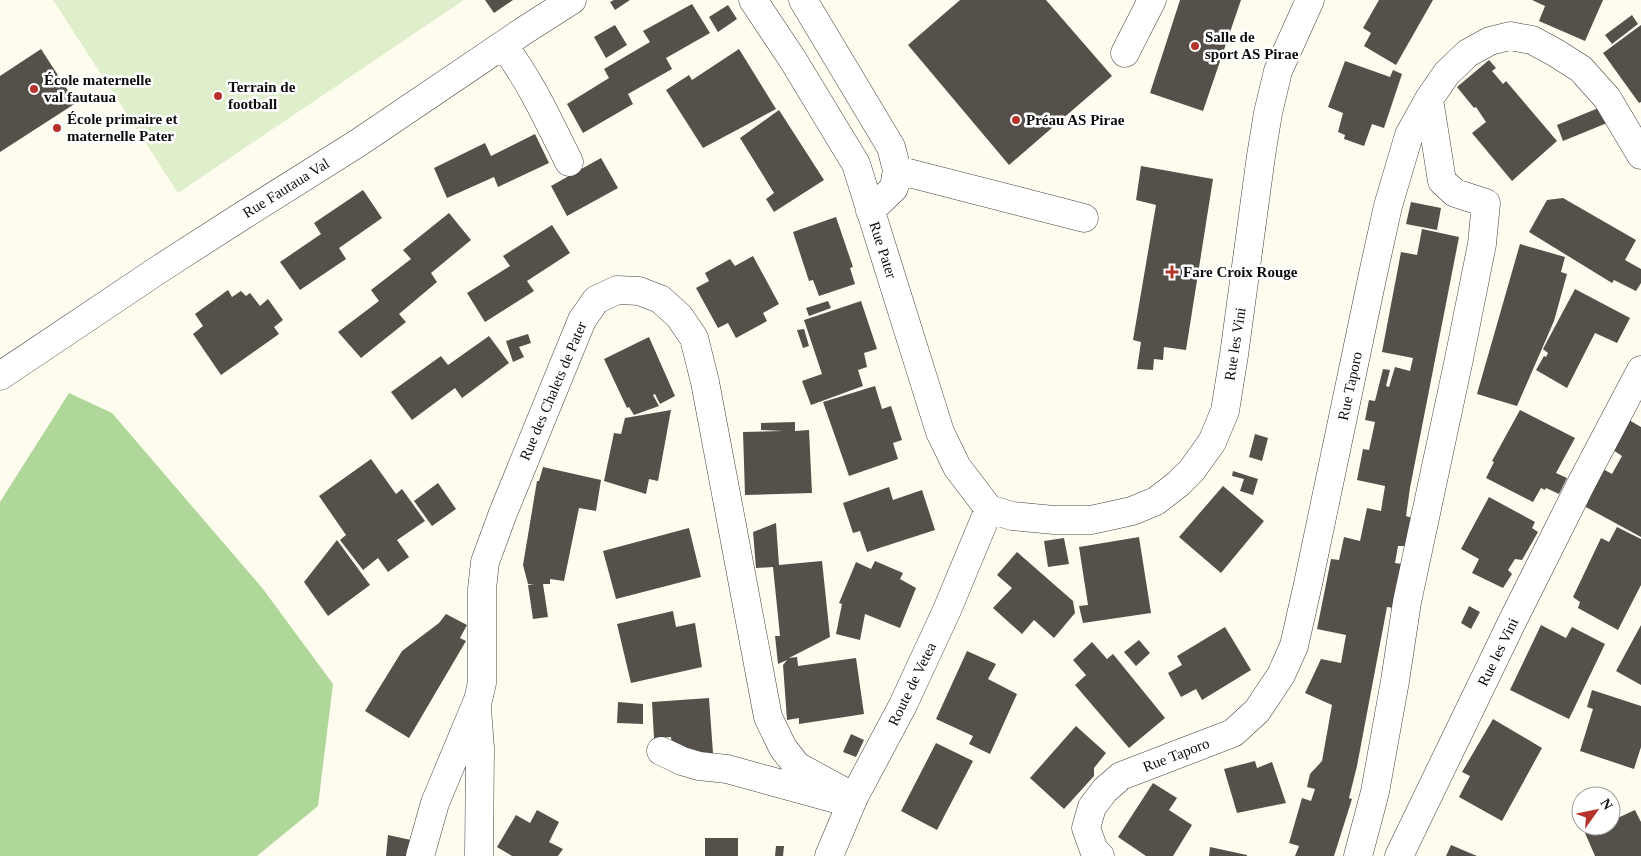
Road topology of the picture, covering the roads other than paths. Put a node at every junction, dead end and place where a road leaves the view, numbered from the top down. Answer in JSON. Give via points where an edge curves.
{"nodes":[{"id":1,"x":572,"y":0,"type":"edge"},
{"id":2,"x":753,"y":0,"type":"edge"},
{"id":3,"x":803,"y":0,"type":"edge"},
{"id":4,"x":1152,"y":0,"type":"edge"},
{"id":5,"x":1310,"y":0,"type":"edge"},
{"id":6,"x":503,"y":45,"type":"junction"},
{"id":7,"x":1124,"y":53,"type":"dead end"},
{"id":8,"x":1429,"y":99,"type":"junction"},
{"id":9,"x":1641,"y":155,"type":"edge"},
{"id":10,"x":569,"y":162,"type":"dead end"},
{"id":11,"x":897,"y":170,"type":"junction"},
{"id":12,"x":870,"y":211,"type":"junction"},
{"id":13,"x":1084,"y":218,"type":"dead end"},
{"id":14,"x":1641,"y":370,"type":"edge"},
{"id":15,"x":0,"y":376,"type":"edge"},
{"id":16,"x":989,"y":510,"type":"junction"},
{"id":17,"x":477,"y":702,"type":"junction"},
{"id":18,"x":661,"y":751,"type":"dead end"},
{"id":19,"x":853,"y":800,"type":"junction"},
{"id":20,"x":420,"y":856,"type":"edge"},
{"id":21,"x":479,"y":856,"type":"edge"},
{"id":22,"x":828,"y":856,"type":"edge"},
{"id":23,"x":1100,"y":856,"type":"edge"},
{"id":24,"x":1358,"y":856,"type":"edge"},
{"id":25,"x":1399,"y":856,"type":"edge"}],
"edges":[{"from":1,"to":6,"type":"street","name":"Rue Fautaua Val"},
{"from":2,"to":12,"type":"street","name":"Rue Pater","via":[[856,164]]},
{"from":3,"to":11,"type":"street","via":[[892,147]]},
{"from":4,"to":7,"type":"street"},
{"from":5,"to":16,"type":"street","name":"Rue les Vini","via":[[1278,71],[1268,113],[1231,374],[1224,410],[1212,442],[1178,484],[1156,501],[1132,511],[1091,520],[1054,520]]},
{"from":6,"to":10,"type":"street"},
{"from":6,"to":15,"type":"street","name":"Rue Fautaua Val"},
{"from":8,"to":9,"type":"street","name":"Rue Taporo","via":[[1447,73],[1468,53],[1490,41],[1510,36],[1532,40],[1581,69],[1607,98]]},
{"from":8,"to":23,"type":"street","name":"Rue Taporo","via":[[1409,134],[1388,206],[1294,646],[1281,676],[1257,711],[1233,733],[1120,776],[1105,790],[1092,808],[1086,828],[1094,850]]},
{"from":8,"to":24,"type":"street","via":[[1442,181],[1455,193],[1486,203],[1482,244],[1407,602],[1375,792]]},
{"from":11,"to":12,"type":"street","via":[[894,188]]},
{"from":11,"to":13,"type":"street"},
{"from":12,"to":16,"type":"street","name":"Rue Pater","via":[[940,432],[958,467]]},
{"from":14,"to":25,"type":"street","name":"Rue les Vini","via":[[1508,630]]},
{"from":16,"to":19,"type":"street","name":"Route de Vetea","via":[[903,705]]},
{"from":17,"to":19,"type":"street","name":"Rue des Chalets de Pater","via":[[482,683],[485,562],[503,513],[582,320],[596,300],[617,290],[639,291],[660,299],[679,316],[694,338],[768,717],[783,748],[797,766]]},
{"from":17,"to":20,"type":"street","name":"Rue des Chalets de Pater","via":[[435,804]]},
{"from":17,"to":21,"type":"street"},
{"from":18,"to":19,"type":"street","via":[[699,766],[727,769]]},
{"from":19,"to":22,"type":"street","name":"Route de Vetea"}]}
